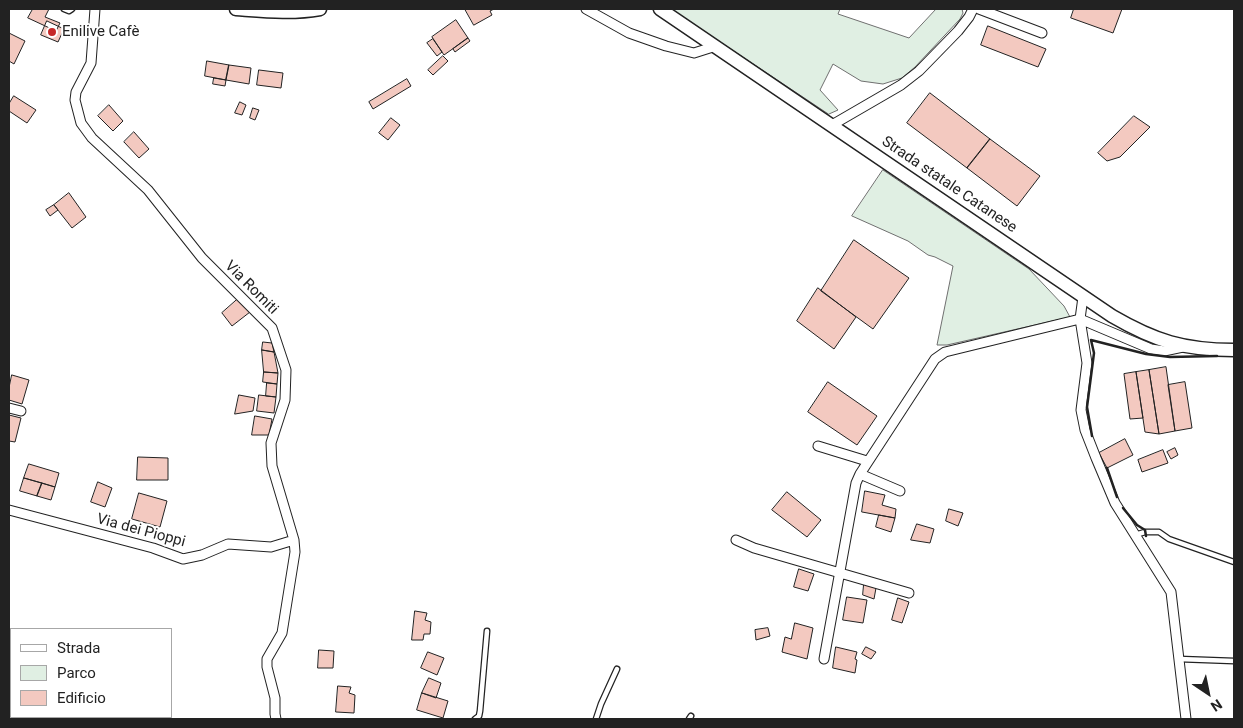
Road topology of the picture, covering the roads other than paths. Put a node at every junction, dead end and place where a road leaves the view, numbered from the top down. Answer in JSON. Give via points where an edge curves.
{"nodes":[{"id":1,"x":64,"y":9,"type":"edge"},
{"id":2,"x":72,"y":9,"type":"edge"},
{"id":3,"x":95,"y":9,"type":"edge"},
{"id":4,"x":236,"y":9,"type":"edge"},
{"id":5,"x":320,"y":9,"type":"edge"},
{"id":6,"x":586,"y":9,"type":"edge"},
{"id":7,"x":660,"y":9,"type":"edge"},
{"id":8,"x":973,"y":9,"type":"edge"},
{"id":9,"x":979,"y":9,"type":"edge"},
{"id":10,"x":273,"y":10,"type":"edge"},
{"id":11,"x":1042,"y":33,"type":"dead end"},
{"id":12,"x":716,"y":46,"type":"junction"},
{"id":13,"x":832,"y":124,"type":"junction"},
{"id":14,"x":1083,"y":297,"type":"junction"},
{"id":15,"x":1080,"y":319,"type":"junction"},
{"id":16,"x":1186,"y":346,"type":"junction"},
{"id":17,"x":1234,"y":350,"type":"edge"},
{"id":18,"x":9,"y":408,"type":"edge"},
{"id":19,"x":21,"y":411,"type":"dead end"},
{"id":20,"x":818,"y":446,"type":"dead end"},
{"id":21,"x":867,"y":461,"type":"junction"},
{"id":22,"x":860,"y":474,"type":"junction"},
{"id":23,"x":900,"y":490,"type":"dead end"},
{"id":24,"x":9,"y":510,"type":"edge"},
{"id":25,"x":1135,"y":535,"type":"junction"},
{"id":26,"x":294,"y":540,"type":"junction"},
{"id":27,"x":736,"y":540,"type":"dead end"},
{"id":28,"x":1234,"y":562,"type":"edge"},
{"id":29,"x":840,"y":572,"type":"junction"},
{"id":30,"x":909,"y":593,"type":"dead end"},
{"id":31,"x":487,"y":631,"type":"dead end"},
{"id":32,"x":824,"y":659,"type":"dead end"},
{"id":33,"x":1179,"y":659,"type":"junction"},
{"id":34,"x":1234,"y":661,"type":"edge"},
{"id":35,"x":617,"y":669,"type":"dead end"},
{"id":36,"x":276,"y":719,"type":"edge"},
{"id":37,"x":475,"y":719,"type":"edge"},
{"id":38,"x":596,"y":719,"type":"edge"},
{"id":39,"x":1186,"y":719,"type":"edge"}],
"edges":[{"from":1,"to":2,"type":"lane"},
{"from":3,"to":26,"type":"street","name":"Via Romiti","via":[[91,63],[75,100],[81,122],[92,138],[148,190],[202,258],[272,328],[286,370],[285,400],[271,443],[272,466]]},
{"from":4,"to":10,"type":"main road"},
{"from":5,"to":10,"type":"main road"},
{"from":6,"to":12,"type":"street","via":[[629,33],[666,46],[694,53]]},
{"from":7,"to":12,"type":"main road","name":"Strada statale Catanese"},
{"from":8,"to":13,"type":"street","via":[[958,31],[919,71]]},
{"from":9,"to":11,"type":"street"},
{"from":12,"to":13,"type":"main road","name":"Strada statale Catanese"},
{"from":13,"to":14,"type":"main road","name":"Strada statale Catanese"},
{"from":14,"to":15,"type":"street"},
{"from":14,"to":16,"type":"main road","name":"Strada statale Catanese","via":[[1136,331]]},
{"from":15,"to":16,"type":"street","via":[[1151,349],[1164,351]]},
{"from":15,"to":21,"type":"street","via":[[940,355]]},
{"from":15,"to":25,"type":"street","via":[[1087,363],[1081,410],[1086,430],[1115,503]]},
{"from":16,"to":17,"type":"main road","name":"Strada statale Catanese"},
{"from":18,"to":19,"type":"street"},
{"from":20,"to":21,"type":"street"},
{"from":21,"to":22,"type":"street"},
{"from":22,"to":23,"type":"street"},
{"from":22,"to":29,"type":"street"},
{"from":24,"to":26,"type":"street","name":"Via dei Pioppi","via":[[183,559],[228,544],[271,546]]},
{"from":25,"to":28,"type":"lane","via":[[1159,532]]},
{"from":25,"to":33,"type":"street","via":[[1171,592]]},
{"from":26,"to":36,"type":"street","name":"Via Romiti","via":[[295,552],[282,633],[267,659]]},
{"from":27,"to":29,"type":"street"},
{"from":29,"to":30,"type":"street"},
{"from":29,"to":32,"type":"street"},
{"from":31,"to":37,"type":"lane","via":[[480,711]]},
{"from":33,"to":34,"type":"lane"},
{"from":33,"to":39,"type":"street"},
{"from":35,"to":38,"type":"lane"}]}
